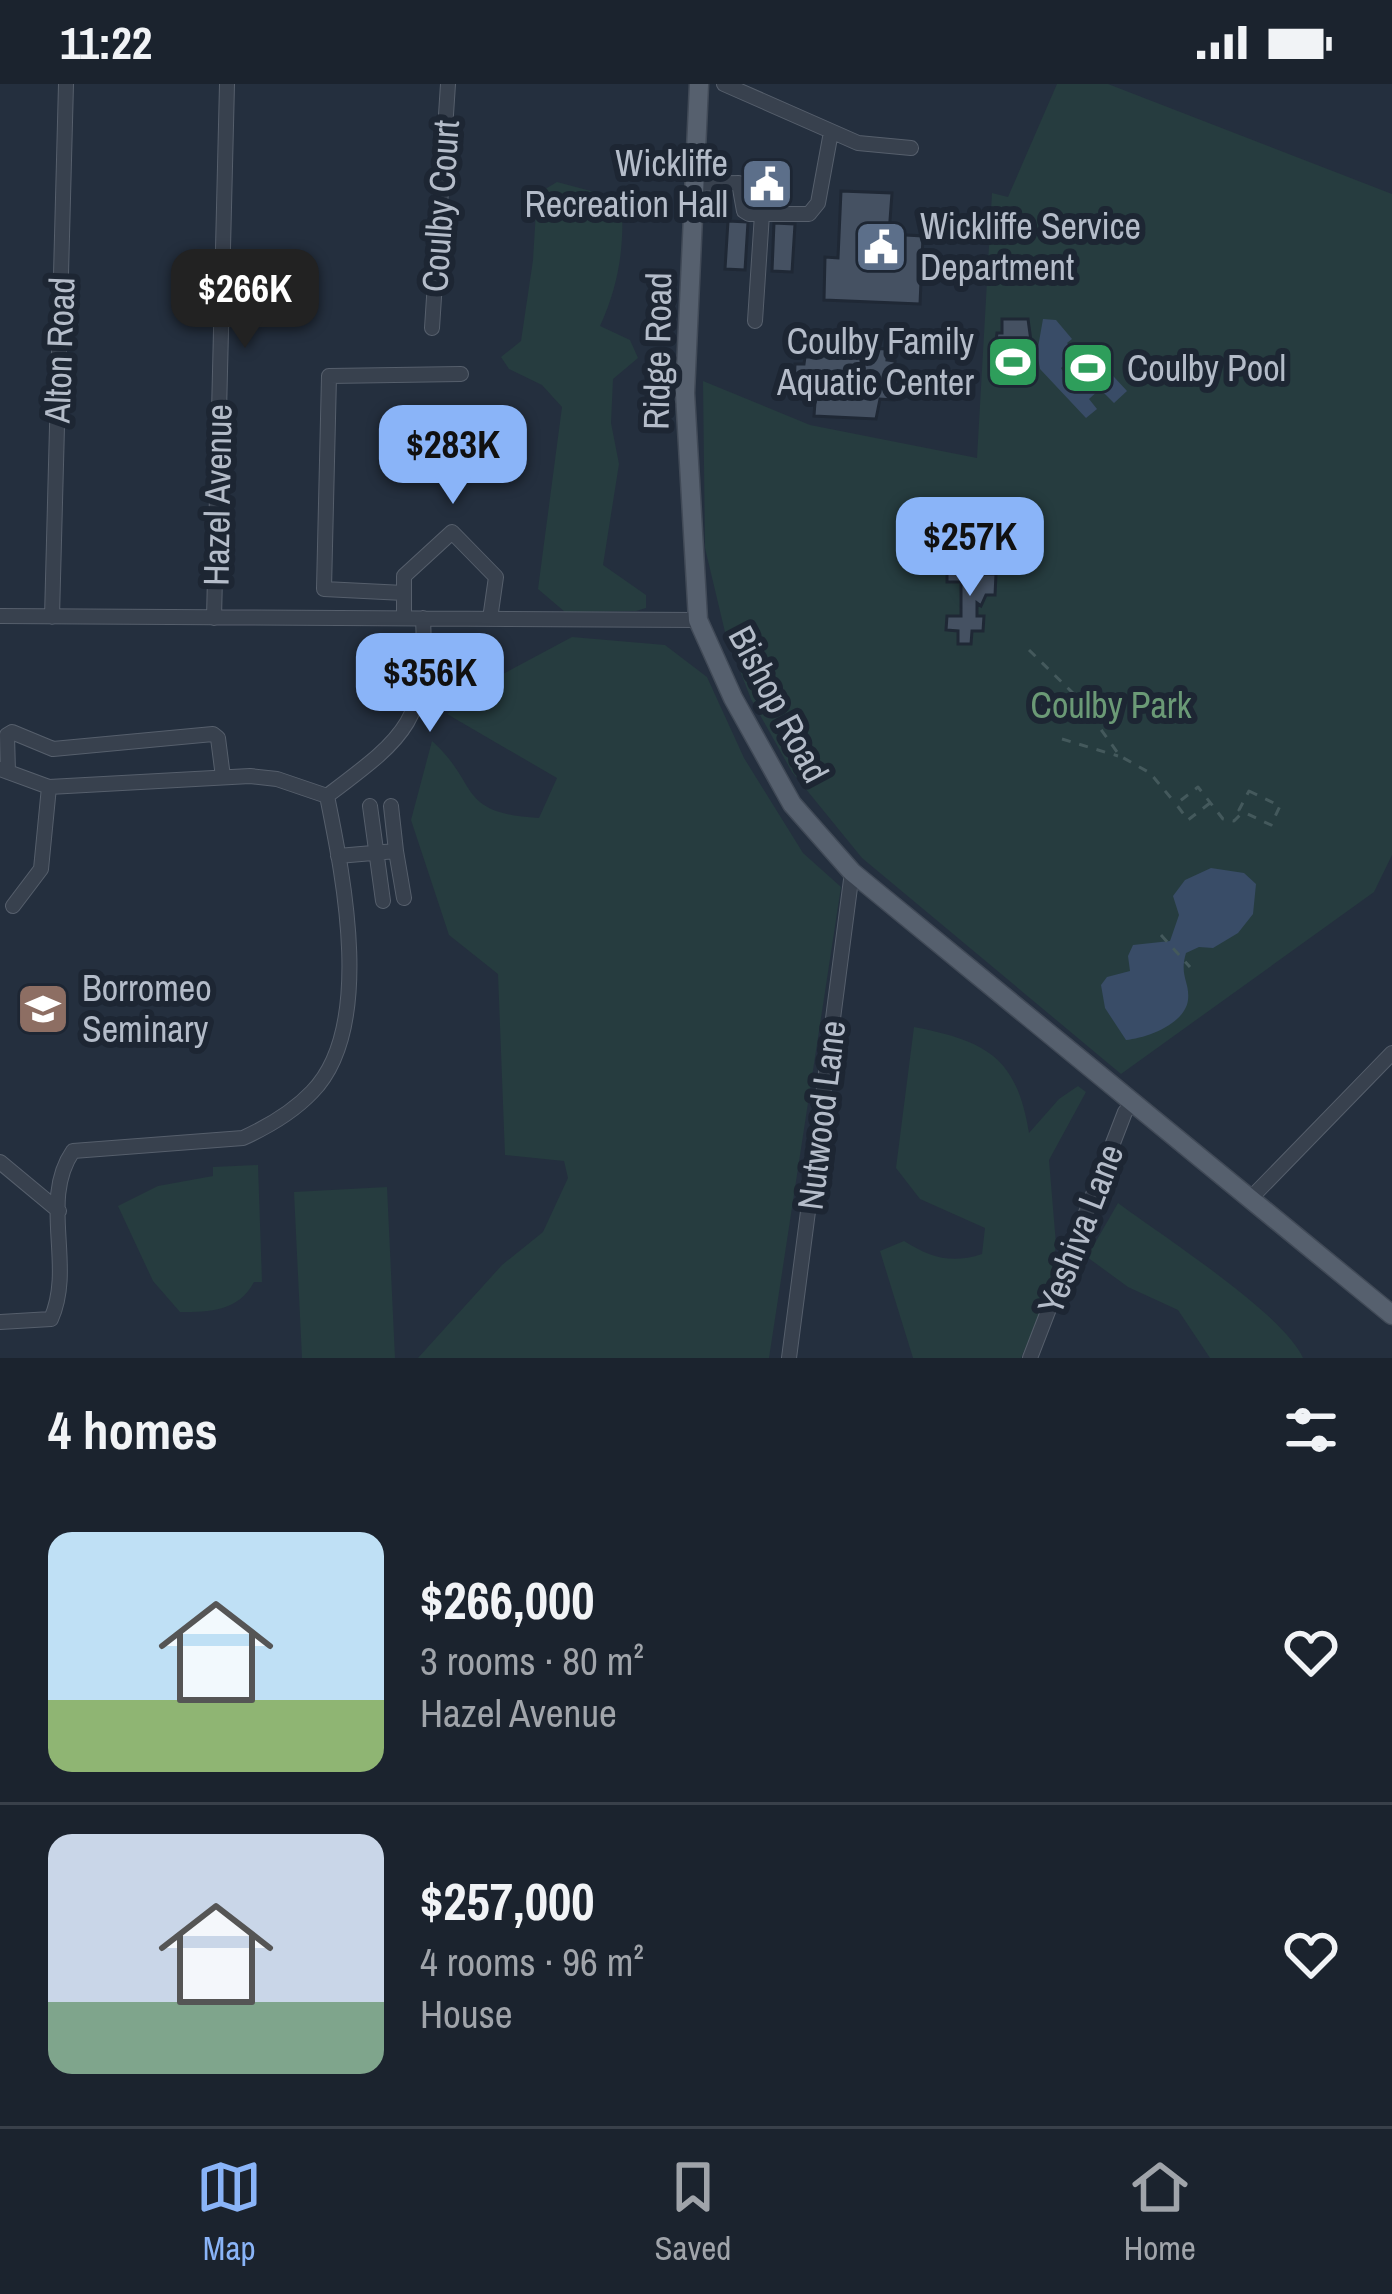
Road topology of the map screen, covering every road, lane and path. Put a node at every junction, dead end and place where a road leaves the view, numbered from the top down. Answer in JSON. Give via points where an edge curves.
{"nodes":[{"id":1,"x":66,"y":84,"type":"edge"},
{"id":2,"x":227,"y":84,"type":"edge"},
{"id":3,"x":448,"y":84,"type":"edge"},
{"id":4,"x":699,"y":84,"type":"edge"},
{"id":5,"x":724,"y":84,"type":"edge"},
{"id":6,"x":831,"y":132,"type":"junction"},
{"id":7,"x":911,"y":148,"type":"dead end"},
{"id":8,"x":695,"y":184,"type":"junction"},
{"id":9,"x":762,"y":214,"type":"junction"},
{"id":10,"x":755,"y":321,"type":"dead end"},
{"id":11,"x":432,"y":328,"type":"dead end"},
{"id":12,"x":460,"y":374,"type":"dead end"},
{"id":13,"x":323,"y":589,"type":"junction"},
{"id":14,"x":404,"y":593,"type":"junction"},
{"id":15,"x":0,"y":616,"type":"edge"},
{"id":16,"x":52,"y":617,"type":"junction"},
{"id":17,"x":214,"y":618,"type":"junction"},
{"id":18,"x":322,"y":618,"type":"junction"},
{"id":19,"x":404,"y":618,"type":"junction"},
{"id":20,"x":423,"y":619,"type":"junction"},
{"id":21,"x":490,"y":619,"type":"junction"},
{"id":22,"x":698,"y":620,"type":"junction"},
{"id":23,"x":1029,"y":650,"type":"dead end"},
{"id":24,"x":1062,"y":739,"type":"dead end"},
{"id":25,"x":1120,"y":756,"type":"junction"},
{"id":26,"x":4,"y":770,"type":"edge"},
{"id":27,"x":223,"y":777,"type":"junction"},
{"id":28,"x":49,"y":787,"type":"junction"},
{"id":29,"x":327,"y":796,"type":"junction"},
{"id":30,"x":1210,"y":803,"type":"junction"},
{"id":31,"x":1176,"y":804,"type":"junction"},
{"id":32,"x":370,"y":806,"type":"dead end"},
{"id":33,"x":391,"y":806,"type":"dead end"},
{"id":34,"x":1243,"y":812,"type":"junction"},
{"id":35,"x":396,"y":850,"type":"junction"},
{"id":36,"x":376,"y":852,"type":"junction"},
{"id":37,"x":338,"y":856,"type":"junction"},
{"id":38,"x":852,"y":872,"type":"junction"},
{"id":39,"x":404,"y":898,"type":"dead end"},
{"id":40,"x":383,"y":901,"type":"dead end"},
{"id":41,"x":13,"y":905,"type":"dead end"},
{"id":42,"x":1160,"y":935,"type":"dead end"},
{"id":43,"x":1190,"y":967,"type":"dead end"},
{"id":44,"x":1392,"y":1053,"type":"edge"},
{"id":45,"x":1133,"y":1102,"type":"junction"},
{"id":46,"x":0,"y":1162,"type":"edge"},
{"id":47,"x":1250,"y":1199,"type":"junction"},
{"id":48,"x":58,"y":1211,"type":"junction"},
{"id":49,"x":1392,"y":1315,"type":"edge"},
{"id":50,"x":0,"y":1322,"type":"edge"},
{"id":51,"x":789,"y":1358,"type":"edge"},
{"id":52,"x":1030,"y":1358,"type":"edge"}],
"edges":[{"from":1,"to":16,"type":"street","name":"Alton Road"},
{"from":2,"to":17,"type":"street","name":"Hazel Avenue"},
{"from":3,"to":11,"type":"street","name":"Coulby Court"},
{"from":4,"to":8,"type":"main road","name":"Ridge Road"},
{"from":5,"to":6,"type":"street"},
{"from":6,"to":7,"type":"street"},
{"from":6,"to":9,"type":"street","via":[[812,212]]},
{"from":8,"to":9,"type":"street","via":[[739,184],[744,211]]},
{"from":8,"to":22,"type":"main road","name":"Ridge Road","via":[[685,393]]},
{"from":9,"to":10,"type":"street"},
{"from":12,"to":13,"type":"street","via":[[329,376]]},
{"from":13,"to":14,"type":"street"},
{"from":13,"to":18,"type":"street"},
{"from":14,"to":19,"type":"street"},
{"from":14,"to":21,"type":"street","via":[[404,576],[452,532],[496,577]]},
{"from":15,"to":16,"type":"street","name":"Bishop Road"},
{"from":16,"to":17,"type":"street","name":"Bishop Road"},
{"from":17,"to":18,"type":"street","name":"Bishop Road"},
{"from":18,"to":19,"type":"street","name":"Bishop Road"},
{"from":19,"to":20,"type":"street","name":"Bishop Road"},
{"from":20,"to":21,"type":"street","name":"Bishop Road"},
{"from":20,"to":29,"type":"street","via":[[418,706],[398,740]]},
{"from":21,"to":22,"type":"street","name":"Bishop Road"},
{"from":22,"to":38,"type":"main road","name":"Bishop Road","via":[[792,804]]},
{"from":23,"to":25,"type":"path"},
{"from":24,"to":25,"type":"path"},
{"from":25,"to":31,"type":"path","via":[[1150,773]]},
{"from":26,"to":27,"type":"street","via":[[12,732],[53,749],[213,734]]},
{"from":26,"to":28,"type":"street"},
{"from":27,"to":28,"type":"street"},
{"from":27,"to":29,"type":"street","via":[[277,778]]},
{"from":28,"to":41,"type":"street","via":[[41,869]]},
{"from":29,"to":37,"type":"street"},
{"from":30,"to":31,"type":"path","via":[[1198,788]]},
{"from":30,"to":31,"type":"path","via":[[1188,820]]},
{"from":30,"to":34,"type":"path","via":[[1229,821]]},
{"from":32,"to":36,"type":"street"},
{"from":33,"to":35,"type":"street"},
{"from":34,"to":34,"type":"path","via":[[1249,791],[1280,806],[1270,825]]},
{"from":35,"to":36,"type":"street"},
{"from":35,"to":39,"type":"street"},
{"from":36,"to":37,"type":"street"},
{"from":36,"to":40,"type":"street"},
{"from":37,"to":48,"type":"street","via":[[349,1010],[314,1091],[243,1138],[73,1151],[61,1169]]},
{"from":38,"to":45,"type":"main road","name":"Bishop Road"},
{"from":38,"to":51,"type":"street","name":"Nutwood Lane"},
{"from":42,"to":43,"type":"path"},
{"from":44,"to":47,"type":"street"},
{"from":45,"to":47,"type":"main road","name":"Bishop Road"},
{"from":45,"to":52,"type":"street","name":"Yeshiva Lane"},
{"from":46,"to":48,"type":"street"},
{"from":47,"to":49,"type":"main road","name":"Bishop Road"},
{"from":48,"to":50,"type":"street","via":[[62,1295],[51,1319]]}]}
